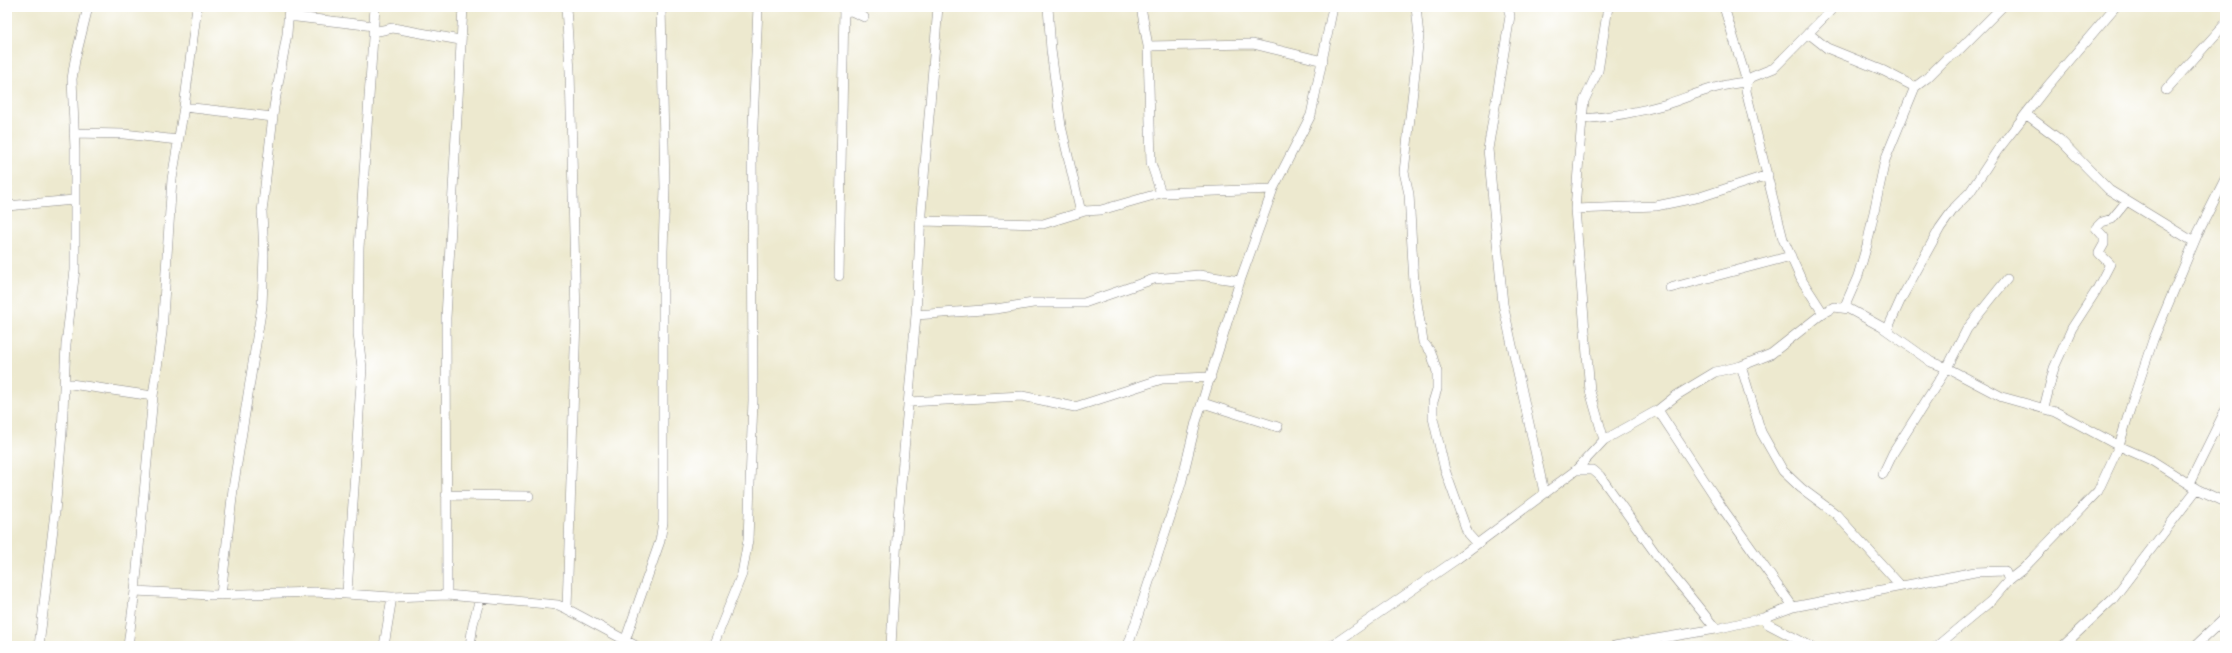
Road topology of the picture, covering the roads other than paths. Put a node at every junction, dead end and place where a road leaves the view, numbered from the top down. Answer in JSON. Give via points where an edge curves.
{"nodes":[{"id":1,"x":88,"y":7,"type":"edge"},
{"id":2,"x":197,"y":7,"type":"edge"},
{"id":3,"x":375,"y":7,"type":"edge"},
{"id":4,"x":462,"y":7,"type":"edge"},
{"id":5,"x":566,"y":7,"type":"edge"},
{"id":6,"x":661,"y":7,"type":"edge"},
{"id":7,"x":758,"y":7,"type":"edge"},
{"id":8,"x":864,"y":7,"type":"edge"},
{"id":9,"x":938,"y":7,"type":"edge"},
{"id":10,"x":1048,"y":7,"type":"edge"},
{"id":11,"x":1141,"y":7,"type":"edge"},
{"id":12,"x":1333,"y":7,"type":"edge"},
{"id":13,"x":1416,"y":7,"type":"edge"},
{"id":14,"x":1508,"y":7,"type":"edge"},
{"id":15,"x":1608,"y":7,"type":"edge"},
{"id":16,"x":1724,"y":7,"type":"edge"},
{"id":17,"x":1834,"y":7,"type":"edge"},
{"id":18,"x":2002,"y":7,"type":"edge"},
{"id":19,"x":2115,"y":7,"type":"edge"},
{"id":20,"x":843,"y":9,"type":"edge"},
{"id":21,"x":289,"y":12,"type":"edge"},
{"id":22,"x":864,"y":17,"type":"dead end"},
{"id":23,"x":2225,"y":24,"type":"edge"},
{"id":24,"x":374,"y":29,"type":"junction"},
{"id":25,"x":1808,"y":32,"type":"junction"},
{"id":26,"x":460,"y":40,"type":"junction"},
{"id":27,"x":1148,"y":46,"type":"junction"},
{"id":28,"x":1323,"y":61,"type":"junction"},
{"id":29,"x":1747,"y":82,"type":"junction"},
{"id":30,"x":1915,"y":87,"type":"junction"},
{"id":31,"x":2166,"y":90,"type":"dead end"},
{"id":32,"x":184,"y":107,"type":"junction"},
{"id":33,"x":2027,"y":115,"type":"junction"},
{"id":34,"x":273,"y":117,"type":"junction"},
{"id":35,"x":1582,"y":119,"type":"junction"},
{"id":36,"x":74,"y":133,"type":"junction"},
{"id":37,"x":178,"y":140,"type":"junction"},
{"id":38,"x":1768,"y":175,"type":"junction"},
{"id":39,"x":2225,"y":179,"type":"edge"},
{"id":40,"x":1273,"y":189,"type":"junction"},
{"id":41,"x":1161,"y":193,"type":"junction"},
{"id":42,"x":74,"y":200,"type":"junction"},
{"id":43,"x":2126,"y":202,"type":"junction"},
{"id":44,"x":7,"y":206,"type":"edge"},
{"id":45,"x":1575,"y":210,"type":"junction"},
{"id":46,"x":1085,"y":211,"type":"junction"},
{"id":47,"x":920,"y":221,"type":"junction"},
{"id":48,"x":2194,"y":242,"type":"junction"},
{"id":49,"x":1791,"y":256,"type":"junction"},
{"id":50,"x":839,"y":276,"type":"dead end"},
{"id":51,"x":2007,"y":279,"type":"dead end"},
{"id":52,"x":1240,"y":281,"type":"junction"},
{"id":53,"x":1670,"y":288,"type":"dead end"},
{"id":54,"x":1844,"y":308,"type":"junction"},
{"id":55,"x":1823,"y":313,"type":"junction"},
{"id":56,"x":916,"y":315,"type":"junction"},
{"id":57,"x":1887,"y":330,"type":"junction"},
{"id":58,"x":1741,"y":366,"type":"junction"},
{"id":59,"x":1947,"y":368,"type":"junction"},
{"id":60,"x":1211,"y":377,"type":"junction"},
{"id":61,"x":64,"y":383,"type":"junction"},
{"id":62,"x":153,"y":396,"type":"junction"},
{"id":63,"x":908,"y":402,"type":"junction"},
{"id":64,"x":1203,"y":403,"type":"junction"},
{"id":65,"x":2044,"y":408,"type":"junction"},
{"id":66,"x":1658,"y":410,"type":"junction"},
{"id":67,"x":2225,"y":411,"type":"edge"},
{"id":68,"x":1278,"y":427,"type":"dead end"},
{"id":69,"x":1604,"y":440,"type":"junction"},
{"id":70,"x":2119,"y":446,"type":"junction"},
{"id":71,"x":1576,"y":470,"type":"junction"},
{"id":72,"x":1883,"y":474,"type":"dead end"},
{"id":73,"x":2193,"y":487,"type":"junction"},
{"id":74,"x":1544,"y":492,"type":"junction"},
{"id":75,"x":446,"y":495,"type":"junction"},
{"id":76,"x":529,"y":496,"type":"dead end"},
{"id":77,"x":2225,"y":502,"type":"edge"},
{"id":78,"x":1477,"y":544,"type":"junction"},
{"id":79,"x":2009,"y":580,"type":"junction"},
{"id":80,"x":1900,"y":586,"type":"junction"},
{"id":81,"x":135,"y":591,"type":"junction"},
{"id":82,"x":347,"y":592,"type":"junction"},
{"id":83,"x":221,"y":595,"type":"junction"},
{"id":84,"x":448,"y":595,"type":"junction"},
{"id":85,"x":392,"y":596,"type":"junction"},
{"id":86,"x":480,"y":598,"type":"junction"},
{"id":87,"x":1793,"y":607,"type":"junction"},
{"id":88,"x":567,"y":609,"type":"junction"},
{"id":89,"x":1763,"y":618,"type":"junction"},
{"id":90,"x":2225,"y":618,"type":"edge"},
{"id":91,"x":1716,"y":629,"type":"junction"},
{"id":92,"x":625,"y":641,"type":"junction"},
{"id":93,"x":39,"y":646,"type":"edge"},
{"id":94,"x":128,"y":646,"type":"edge"},
{"id":95,"x":384,"y":646,"type":"edge"},
{"id":96,"x":470,"y":646,"type":"edge"},
{"id":97,"x":636,"y":646,"type":"edge"},
{"id":98,"x":713,"y":646,"type":"edge"},
{"id":99,"x":891,"y":646,"type":"edge"},
{"id":100,"x":1128,"y":646,"type":"edge"},
{"id":101,"x":1331,"y":646,"type":"edge"},
{"id":102,"x":1614,"y":646,"type":"edge"},
{"id":103,"x":1810,"y":646,"type":"edge"},
{"id":104,"x":1937,"y":646,"type":"edge"},
{"id":105,"x":2063,"y":646,"type":"edge"},
{"id":106,"x":2195,"y":646,"type":"edge"}],
"edges":[{"from":1,"to":36,"type":"street","via":[[72,79]]},
{"from":2,"to":32,"type":"street"},
{"from":3,"to":24,"type":"street"},
{"from":4,"to":26,"type":"street"},
{"from":5,"to":88,"type":"street","via":[[576,318]]},
{"from":6,"to":92,"type":"street","via":[[666,188],[663,251],[663,522],[660,541]]},
{"from":7,"to":98,"type":"street","via":[[752,148],[753,400],[748,540],[742,574]]},
{"from":8,"to":20,"type":"street"},
{"from":9,"to":47,"type":"street"},
{"from":10,"to":46,"type":"street","via":[[1061,126],[1077,202]]},
{"from":11,"to":27,"type":"street"},
{"from":12,"to":28,"type":"street"},
{"from":13,"to":78,"type":"street","via":[[1419,36],[1404,172],[1409,194],[1414,283],[1423,342],[1431,352],[1437,372],[1433,418],[1445,470],[1468,534]]},
{"from":14,"to":74,"type":"street","via":[[1510,16],[1488,149],[1503,304]]},
{"from":15,"to":35,"type":"street","via":[[1598,71],[1584,101]]},
{"from":16,"to":29,"type":"street"},
{"from":17,"to":25,"type":"street"},
{"from":18,"to":30,"type":"street","via":[[1956,53]]},
{"from":19,"to":33,"type":"street","via":[[2046,88]]},
{"from":20,"to":22,"type":"street"},
{"from":20,"to":50,"type":"street"},
{"from":21,"to":24,"type":"street"},
{"from":21,"to":34,"type":"street"},
{"from":23,"to":31,"type":"street"},
{"from":24,"to":26,"type":"street","via":[[393,28]]},
{"from":24,"to":82,"type":"street","via":[[360,248],[358,334],[362,368]]},
{"from":25,"to":29,"type":"street","via":[[1774,68],[1752,77]]},
{"from":25,"to":30,"type":"street","via":[[1827,48],[1884,71]]},
{"from":26,"to":75,"type":"street","via":[[446,318]]},
{"from":27,"to":28,"type":"street","via":[[1253,44]]},
{"from":27,"to":41,"type":"street","via":[[1151,163]]},
{"from":28,"to":40,"type":"street","via":[[1311,114]]},
{"from":29,"to":35,"type":"street","via":[[1731,83],[1624,115]]},
{"from":29,"to":38,"type":"street","via":[[1747,98]]},
{"from":30,"to":54,"type":"street","via":[[1885,160],[1867,245],[1858,276]]},
{"from":32,"to":34,"type":"street"},
{"from":32,"to":37,"type":"street"},
{"from":33,"to":43,"type":"street","via":[[2059,139],[2109,190]]},
{"from":33,"to":57,"type":"street","via":[[1940,228]]},
{"from":34,"to":83,"type":"street","via":[[262,212],[262,306],[233,489]]},
{"from":35,"to":45,"type":"street"},
{"from":36,"to":37,"type":"street","via":[[124,134]]},
{"from":36,"to":42,"type":"street"},
{"from":37,"to":62,"type":"street","via":[[172,179],[162,332]]},
{"from":38,"to":45,"type":"street","via":[[1700,197],[1656,206]]},
{"from":38,"to":49,"type":"street","via":[[1784,239]]},
{"from":39,"to":48,"type":"street"},
{"from":40,"to":41,"type":"street"},
{"from":40,"to":52,"type":"street"},
{"from":41,"to":46,"type":"street","via":[[1101,210]]},
{"from":42,"to":44,"type":"street"},
{"from":42,"to":61,"type":"street","via":[[75,270]]},
{"from":43,"to":48,"type":"street"},
{"from":43,"to":65,"type":"street","via":[[2112,219],[2102,222],[2096,228],[2104,237],[2104,244],[2099,253],[2110,264],[2069,335],[2054,368]]},
{"from":45,"to":69,"type":"street","via":[[1590,391]]},
{"from":46,"to":47,"type":"street","via":[[1043,224]]},
{"from":47,"to":56,"type":"street"},
{"from":48,"to":70,"type":"street","via":[[2154,340]]},
{"from":49,"to":53,"type":"street"},
{"from":49,"to":55,"type":"street","via":[[1801,279]]},
{"from":51,"to":59,"type":"street","via":[[1967,329]]},
{"from":52,"to":56,"type":"street","via":[[1199,275],[1154,279],[1084,303],[1033,303],[996,309]]},
{"from":52,"to":60,"type":"street"},
{"from":54,"to":55,"type":"street","via":[[1834,307]]},
{"from":54,"to":57,"type":"street"},
{"from":55,"to":58,"type":"street","via":[[1771,354]]},
{"from":56,"to":63,"type":"street"},
{"from":57,"to":59,"type":"street","via":[[1931,362]]},
{"from":58,"to":66,"type":"street","via":[[1715,372]]},
{"from":58,"to":80,"type":"street","via":[[1761,432],[1783,471],[1836,514]]},
{"from":59,"to":65,"type":"street","via":[[2002,397]]},
{"from":59,"to":72,"type":"street","via":[[1893,453]]},
{"from":60,"to":63,"type":"street","via":[[1162,379],[1075,407],[1022,396]]},
{"from":60,"to":64,"type":"street"},
{"from":61,"to":62,"type":"street"},
{"from":61,"to":93,"type":"street","via":[[55,512]]},
{"from":62,"to":81,"type":"street"},
{"from":63,"to":99,"type":"street"},
{"from":64,"to":68,"type":"street"},
{"from":64,"to":100,"type":"street","via":[[1181,484]]},
{"from":65,"to":70,"type":"street"},
{"from":66,"to":69,"type":"street"},
{"from":66,"to":87,"type":"street","via":[[1723,509]]},
{"from":67,"to":73,"type":"street"},
{"from":69,"to":71,"type":"street"},
{"from":70,"to":73,"type":"street","via":[[2151,460]]},
{"from":70,"to":79,"type":"street","via":[[2098,491],[2023,569]]},
{"from":71,"to":74,"type":"street"},
{"from":71,"to":91,"type":"street","via":[[1593,470],[1600,476],[1658,557]]},
{"from":73,"to":77,"type":"street"},
{"from":73,"to":105,"type":"street","via":[[2113,599]]},
{"from":74,"to":78,"type":"street"},
{"from":75,"to":76,"type":"street"},
{"from":75,"to":84,"type":"street"},
{"from":78,"to":101,"type":"street"},
{"from":79,"to":80,"type":"street","via":[[2005,571],[1975,572]]},
{"from":79,"to":104,"type":"street","via":[[1992,600]]},
{"from":80,"to":87,"type":"street"},
{"from":81,"to":83,"type":"street"},
{"from":81,"to":94,"type":"street"},
{"from":82,"to":83,"type":"street"},
{"from":82,"to":85,"type":"street"},
{"from":84,"to":85,"type":"street"},
{"from":84,"to":86,"type":"street"},
{"from":85,"to":95,"type":"street"},
{"from":86,"to":88,"type":"street","via":[[558,605]]},
{"from":86,"to":96,"type":"street"},
{"from":87,"to":89,"type":"street"},
{"from":88,"to":92,"type":"street"},
{"from":89,"to":91,"type":"street"},
{"from":89,"to":103,"type":"street","via":[[1768,624]]},
{"from":90,"to":106,"type":"street"},
{"from":91,"to":102,"type":"street"},
{"from":92,"to":97,"type":"street"}]}
